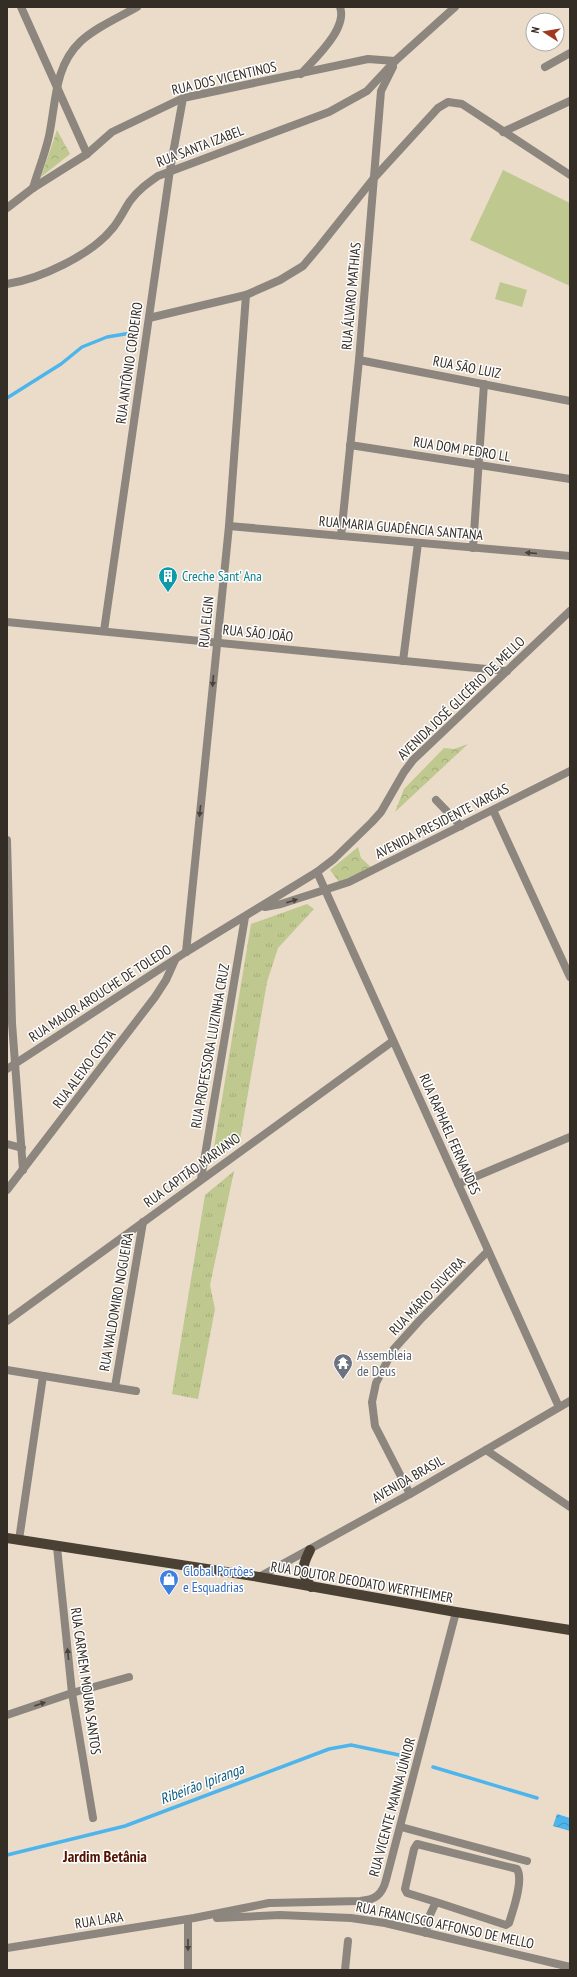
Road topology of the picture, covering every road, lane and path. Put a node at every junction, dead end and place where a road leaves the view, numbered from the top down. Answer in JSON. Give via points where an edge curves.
{"nodes":[{"id":1,"x":21,"y":7,"type":"edge"},
{"id":2,"x":138,"y":7,"type":"edge"},
{"id":3,"x":340,"y":7,"type":"edge"},
{"id":4,"x":455,"y":7,"type":"edge"},
{"id":5,"x":570,"y":53,"type":"edge"},
{"id":6,"x":396,"y":61,"type":"junction"},
{"id":7,"x":545,"y":67,"type":"dead end"},
{"id":8,"x":300,"y":74,"type":"junction"},
{"id":9,"x":56,"y":88,"type":"junction"},
{"id":10,"x":183,"y":98,"type":"junction"},
{"id":11,"x":570,"y":101,"type":"edge"},
{"id":12,"x":504,"y":132,"type":"junction"},
{"id":13,"x":87,"y":154,"type":"junction"},
{"id":14,"x":170,"y":170,"type":"junction"},
{"id":15,"x":570,"y":175,"type":"edge"},
{"id":16,"x":374,"y":178,"type":"junction"},
{"id":17,"x":33,"y":188,"type":"junction"},
{"id":18,"x":7,"y":208,"type":"edge"},
{"id":19,"x":7,"y":284,"type":"edge"},
{"id":20,"x":246,"y":295,"type":"junction"},
{"id":21,"x":149,"y":318,"type":"junction"},
{"id":22,"x":359,"y":360,"type":"junction"},
{"id":23,"x":484,"y":384,"type":"junction"},
{"id":24,"x":570,"y":401,"type":"edge"},
{"id":25,"x":350,"y":445,"type":"junction"},
{"id":26,"x":479,"y":465,"type":"junction"},
{"id":27,"x":570,"y":479,"type":"edge"},
{"id":28,"x":229,"y":526,"type":"junction"},
{"id":29,"x":341,"y":536,"type":"junction"},
{"id":30,"x":418,"y":543,"type":"junction"},
{"id":31,"x":473,"y":548,"type":"junction"},
{"id":32,"x":570,"y":556,"type":"edge"},
{"id":33,"x":570,"y":611,"type":"edge"},
{"id":34,"x":7,"y":622,"type":"edge"},
{"id":35,"x":104,"y":631,"type":"junction"},
{"id":36,"x":216,"y":642,"type":"junction"},
{"id":37,"x":403,"y":661,"type":"junction"},
{"id":38,"x":507,"y":671,"type":"junction"},
{"id":39,"x":570,"y":771,"type":"edge"},
{"id":40,"x":436,"y":800,"type":"dead end"},
{"id":41,"x":493,"y":810,"type":"junction"},
{"id":42,"x":461,"y":826,"type":"junction"},
{"id":43,"x":7,"y":840,"type":"edge"},
{"id":44,"x":317,"y":872,"type":"junction"},
{"id":45,"x":325,"y":891,"type":"junction"},
{"id":46,"x":258,"y":909,"type":"junction"},
{"id":47,"x":245,"y":917,"type":"junction"},
{"id":48,"x":186,"y":952,"type":"junction"},
{"id":49,"x":175,"y":960,"type":"junction"},
{"id":50,"x":570,"y":977,"type":"edge"},
{"id":51,"x":393,"y":1041,"type":"junction"},
{"id":52,"x":16,"y":1063,"type":"junction"},
{"id":53,"x":7,"y":1068,"type":"edge"},
{"id":54,"x":570,"y":1137,"type":"edge"},
{"id":55,"x":7,"y":1144,"type":"edge"},
{"id":56,"x":22,"y":1148,"type":"junction"},
{"id":57,"x":23,"y":1170,"type":"junction"},
{"id":58,"x":201,"y":1179,"type":"junction"},
{"id":59,"x":458,"y":1184,"type":"junction"},
{"id":60,"x":7,"y":1190,"type":"edge"},
{"id":61,"x":143,"y":1222,"type":"junction"},
{"id":62,"x":488,"y":1251,"type":"junction"},
{"id":63,"x":7,"y":1321,"type":"edge"},
{"id":64,"x":7,"y":1370,"type":"edge"},
{"id":65,"x":43,"y":1376,"type":"junction"},
{"id":66,"x":115,"y":1387,"type":"junction"},
{"id":67,"x":136,"y":1391,"type":"dead end"},
{"id":68,"x":570,"y":1401,"type":"edge"},
{"id":69,"x":559,"y":1407,"type":"junction"},
{"id":70,"x":486,"y":1450,"type":"junction"},
{"id":71,"x":410,"y":1494,"type":"junction"},
{"id":72,"x":570,"y":1507,"type":"edge"},
{"id":73,"x":7,"y":1538,"type":"edge"},
{"id":74,"x":19,"y":1540,"type":"junction"},
{"id":75,"x":57,"y":1547,"type":"junction"},
{"id":76,"x":310,"y":1550,"type":"junction"},
{"id":77,"x":259,"y":1577,"type":"junction"},
{"id":78,"x":311,"y":1587,"type":"junction"},
{"id":79,"x":456,"y":1612,"type":"junction"},
{"id":80,"x":570,"y":1630,"type":"edge"},
{"id":81,"x":129,"y":1677,"type":"dead end"},
{"id":82,"x":72,"y":1693,"type":"junction"},
{"id":83,"x":7,"y":1715,"type":"edge"},
{"id":84,"x":93,"y":1818,"type":"dead end"},
{"id":85,"x":401,"y":1827,"type":"junction"},
{"id":86,"x":527,"y":1862,"type":"dead end"},
{"id":87,"x":436,"y":1902,"type":"junction"},
{"id":88,"x":191,"y":1919,"type":"junction"},
{"id":89,"x":426,"y":1933,"type":"junction"},
{"id":90,"x":348,"y":1941,"type":"dead end"},
{"id":91,"x":7,"y":1948,"type":"edge"},
{"id":92,"x":570,"y":1967,"type":"edge"},
{"id":93,"x":188,"y":1970,"type":"edge"},
{"id":94,"x":345,"y":1970,"type":"edge"}],
"edges":[{"from":1,"to":9,"type":"street"},
{"from":2,"to":9,"type":"street","via":[[91,33],[79,43],[68,58]]},
{"from":3,"to":8,"type":"street","via":[[342,11],[339,25],[331,40]]},
{"from":4,"to":6,"type":"street"},
{"from":5,"to":7,"type":"street"},
{"from":6,"to":8,"type":"street","name":"RUA DOS VICENTINOS","via":[[368,59]]},
{"from":6,"to":14,"type":"street","name":"RUA SANTA IZABEL","via":[[367,91],[329,112]]},
{"from":6,"to":16,"type":"street","name":"RUA ÁLVARO MATHIAS","via":[[381,91]]},
{"from":8,"to":10,"type":"street","name":"RUA DOS VICENTINOS"},
{"from":9,"to":13,"type":"street"},
{"from":9,"to":17,"type":"street","via":[[49,137]]},
{"from":10,"to":13,"type":"street","name":"RUA DOS VICENTINOS","via":[[112,132]]},
{"from":10,"to":14,"type":"street","name":"RUA ANTÔNIO CORDEIRO"},
{"from":11,"to":12,"type":"street"},
{"from":12,"to":15,"type":"street"},
{"from":12,"to":16,"type":"street","via":[[462,104],[448,102],[438,108]]},
{"from":13,"to":17,"type":"street","name":"RUA DOS VICENTINOS"},
{"from":14,"to":19,"type":"street","name":"RUA SANTA IZABEL","via":[[142,187],[99,244],[86,253],[41,274]]},
{"from":14,"to":21,"type":"street","name":"RUA ANTÔNIO CORDEIRO"},
{"from":16,"to":20,"type":"street","via":[[303,266],[280,280]]},
{"from":16,"to":22,"type":"street","name":"RUA ÁLVARO MATHIAS"},
{"from":17,"to":18,"type":"street","name":"RUA DOS VICENTINOS"},
{"from":20,"to":21,"type":"street"},
{"from":20,"to":28,"type":"street","name":"RUA ELGIN"},
{"from":21,"to":35,"type":"street","name":"RUA ANTÔNIO CORDEIRO"},
{"from":22,"to":23,"type":"street","name":"RUA SÃO LUIZ"},
{"from":22,"to":25,"type":"street","name":"RUA ÁLVARO MATHIAS"},
{"from":23,"to":24,"type":"street","name":"RUA SÃO LUIZ"},
{"from":23,"to":26,"type":"street"},
{"from":25,"to":26,"type":"street","name":"RUA DOM PEDRO LL"},
{"from":25,"to":29,"type":"street","name":"RUA ÁLVARO MATHIAS"},
{"from":26,"to":27,"type":"street","name":"RUA DOM PEDRO LL"},
{"from":26,"to":31,"type":"street"},
{"from":28,"to":29,"type":"street","name":"RUA MARIA GUADÊNCIA SANTANA"},
{"from":28,"to":36,"type":"street","name":"RUA ELGIN"},
{"from":29,"to":30,"type":"street","name":"RUA MARIA GUADÊNCIA SANTANA"},
{"from":30,"to":31,"type":"street","name":"RUA MARIA GUADÊNCIA SANTANA"},
{"from":30,"to":37,"type":"street"},
{"from":32,"to":31,"type":"street","name":"RUA MARIA GUADÊNCIA SANTANA","one_way":true},
{"from":33,"to":38,"type":"street","name":"AVENIDA JOSÉ GLICÉRIO DE MELLO"},
{"from":34,"to":35,"type":"street","name":"RUA SÃO JOÃO"},
{"from":35,"to":36,"type":"street","name":"RUA SÃO JOÃO"},
{"from":36,"to":37,"type":"street","name":"RUA SÃO JOÃO"},
{"from":36,"to":48,"type":"street","name":"RUA ELGIN","one_way":true},
{"from":37,"to":38,"type":"street","name":"RUA SÃO JOÃO"},
{"from":38,"to":44,"type":"street","name":"AVENIDA JOSÉ GLICÉRIO DE MELLO","via":[[413,760],[381,812],[334,860]]},
{"from":39,"to":41,"type":"street","name":"AVENIDA PRESIDENTE VARGAS"},
{"from":40,"to":42,"type":"street"},
{"from":41,"to":42,"type":"street","name":"AVENIDA PRESIDENTE VARGAS"},
{"from":41,"to":50,"type":"street"},
{"from":42,"to":45,"type":"street","name":"AVENIDA PRESIDENTE VARGAS","via":[[349,882]]},
{"from":43,"to":52,"type":"street","via":[[12,1023]]},
{"from":44,"to":45,"type":"street","name":"RUA RAPHAEL FERNANDES"},
{"from":44,"to":46,"type":"street","name":"AVENIDA JOSÉ GLICÉRIO DE MELLO"},
{"from":46,"to":45,"type":"street","name":"AVENIDA PRESIDENTE VARGAS","one_way":true},
{"from":45,"to":51,"type":"street","name":"RUA RAPHAEL FERNANDES"},
{"from":46,"to":47,"type":"street","name":"AVENIDA JOSÉ GLICÉRIO DE MELLO"},
{"from":47,"to":48,"type":"street","name":"AVENIDA JOSÉ GLICÉRIO DE MELLO"},
{"from":47,"to":58,"type":"street","name":"RUA PROFESSORA LUIZINHA CRUZ"},
{"from":48,"to":49,"type":"street","name":"RUA MAJOR AROUCHE DE TOLEDO"},
{"from":49,"to":52,"type":"street","name":"RUA MAJOR AROUCHE DE TOLEDO"},
{"from":49,"to":57,"type":"street","name":"RUA ALEIXO COSTA","via":[[155,997]]},
{"from":51,"to":58,"type":"street","name":"RUA CAPITÃO MARIANO"},
{"from":51,"to":59,"type":"street","name":"RUA RAPHAEL FERNANDES"},
{"from":52,"to":53,"type":"street","name":"RUA MAJOR AROUCHE DE TOLEDO"},
{"from":52,"to":56,"type":"street"},
{"from":54,"to":59,"type":"street"},
{"from":55,"to":56,"type":"street"},
{"from":56,"to":57,"type":"street"},
{"from":57,"to":60,"type":"street","name":"RUA ALEIXO COSTA"},
{"from":58,"to":61,"type":"street","name":"RUA CAPITÃO MARIANO"},
{"from":59,"to":62,"type":"street","name":"RUA RAPHAEL FERNANDES"},
{"from":61,"to":63,"type":"street","name":"RUA CAPITÃO MARIANO"},
{"from":61,"to":66,"type":"street","name":"RUA WALDOMIRO NOGUEIRA"},
{"from":62,"to":69,"type":"street","name":"RUA RAPHAEL FERNANDES"},
{"from":62,"to":71,"type":"street","name":"RUA MÁRIO SILVEIRA","via":[[393,1350],[376,1383],[372,1402],[375,1426]]},
{"from":64,"to":65,"type":"street"},
{"from":65,"to":66,"type":"street"},
{"from":65,"to":74,"type":"street"},
{"from":66,"to":67,"type":"street"},
{"from":68,"to":69,"type":"street","name":"AVENIDA BRASIL"},
{"from":69,"to":70,"type":"street","name":"AVENIDA BRASIL"},
{"from":70,"to":71,"type":"street","name":"AVENIDA BRASIL"},
{"from":70,"to":72,"type":"street"},
{"from":71,"to":76,"type":"street","name":"AVENIDA BRASIL"},
{"from":73,"to":74,"type":"main road","name":"RUA DOUTOR DEODATO WERTHEIMER"},
{"from":74,"to":75,"type":"main road","name":"RUA DOUTOR DEODATO WERTHEIMER"},
{"from":75,"to":77,"type":"main road","name":"RUA DOUTOR DEODATO WERTHEIMER"},
{"from":82,"to":75,"type":"street","name":"RUA CARMEM MOURA SANTOS","one_way":true},
{"from":76,"to":77,"type":"street","name":"AVENIDA BRASIL"},
{"from":76,"to":78,"type":"main road","via":[[302,1568]]},
{"from":77,"to":78,"type":"main road","name":"RUA DOUTOR DEODATO WERTHEIMER"},
{"from":78,"to":79,"type":"main road","name":"RUA DOUTOR DEODATO WERTHEIMER"},
{"from":79,"to":80,"type":"main road","name":"RUA DOUTOR DEODATO WERTHEIMER"},
{"from":79,"to":85,"type":"street","name":"RUA VICENTE MANNA JÚNIOR"},
{"from":81,"to":82,"type":"street"},
{"from":83,"to":82,"type":"street","one_way":true},
{"from":82,"to":84,"type":"street","name":"RUA CARMEM MOURA SANTOS"},
{"from":85,"to":86,"type":"street"},
{"from":85,"to":88,"type":"street","name":"RUA VICENTE MANNA JÚNIOR","via":[[384,1888],[379,1896],[370,1900],[269,1903]]},
{"from":87,"to":87,"type":"street","via":[[407,1893],[405,1889],[417,1844],[517,1869],[520,1873],[509,1923],[506,1925]]},
{"from":87,"to":89,"type":"street","via":[[428,1919]]},
{"from":88,"to":89,"type":"street","name":"RUA FRANCISCO AFFONSO DE MELLO","via":[[280,1915],[351,1918]]},
{"from":88,"to":91,"type":"street","name":"RUA LARA"},
{"from":88,"to":93,"type":"street","one_way":true},
{"from":89,"to":92,"type":"street","name":"RUA FRANCISCO AFFONSO DE MELLO"},
{"from":90,"to":94,"type":"street"}]}
